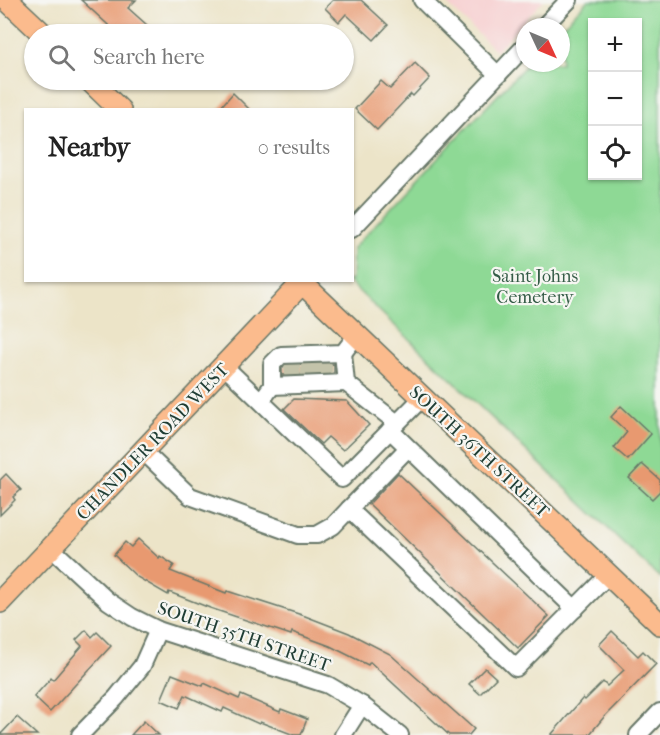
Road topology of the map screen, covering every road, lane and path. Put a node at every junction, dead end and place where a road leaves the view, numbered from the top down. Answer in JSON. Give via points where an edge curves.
{"nodes":[{"id":1,"x":7,"y":0,"type":"edge"},
{"id":2,"x":422,"y":0,"type":"edge"},
{"id":3,"x":569,"y":0,"type":"edge"},
{"id":4,"x":552,"y":18,"type":"edge"},
{"id":5,"x":32,"y":24,"type":"edge"},
{"id":6,"x":516,"y":56,"type":"edge"},
{"id":7,"x":498,"y":75,"type":"junction"},
{"id":8,"x":99,"y":90,"type":"edge"},
{"id":9,"x":118,"y":108,"type":"edge"},
{"id":10,"x":354,"y":227,"type":"edge"},
{"id":11,"x":301,"y":282,"type":"edge"},
{"id":12,"x":303,"y":282,"type":"edge"},
{"id":13,"x":350,"y":344,"type":"junction"},
{"id":14,"x":225,"y":367,"type":"junction"},
{"id":15,"x":309,"y":369,"type":"junction"},
{"id":16,"x":346,"y":383,"type":"junction"},
{"id":17,"x":272,"y":386,"type":"junction"},
{"id":18,"x":422,"y":398,"type":"junction"},
{"id":19,"x":261,"y":401,"type":"junction"},
{"id":20,"x":393,"y":427,"type":"junction"},
{"id":21,"x":408,"y":448,"type":"junction"},
{"id":22,"x":143,"y":452,"type":"junction"},
{"id":23,"x":342,"y":479,"type":"junction"},
{"id":24,"x":349,"y":509,"type":"junction"},
{"id":25,"x":52,"y":549,"type":"junction"},
{"id":26,"x":608,"y":575,"type":"junction"},
{"id":27,"x":0,"y":603,"type":"edge"},
{"id":28,"x":575,"y":609,"type":"junction"},
{"id":29,"x":660,"y":624,"type":"edge"},
{"id":30,"x":158,"y":630,"type":"junction"},
{"id":31,"x":362,"y":705,"type":"junction"},
{"id":32,"x":660,"y":712,"type":"edge"},
{"id":33,"x":80,"y":735,"type":"edge"},
{"id":34,"x":343,"y":735,"type":"edge"},
{"id":35,"x":400,"y":735,"type":"edge"},
{"id":36,"x":638,"y":735,"type":"edge"}],
"edges":[{"from":1,"to":5,"type":"main road"},
{"from":2,"to":7,"type":"street"},
{"from":3,"to":4,"type":"street"},
{"from":6,"to":7,"type":"street"},
{"from":7,"to":10,"type":"street"},
{"from":8,"to":9,"type":"main road"},
{"from":11,"to":14,"type":"main road","name":"CHANDLER ROAD WEST"},
{"from":12,"to":13,"type":"main road","name":"SOUTH 36TH STREET"},
{"from":13,"to":15,"type":"street"},
{"from":13,"to":16,"type":"street"},
{"from":13,"to":18,"type":"main road","name":"SOUTH 36TH STREET"},
{"from":14,"to":19,"type":"street"},
{"from":14,"to":22,"type":"main road","name":"CHANDLER ROAD WEST"},
{"from":15,"to":16,"type":"street"},
{"from":15,"to":17,"type":"street"},
{"from":15,"to":17,"type":"street","via":[[281,355],[272,364]]},
{"from":16,"to":20,"type":"street"},
{"from":17,"to":19,"type":"street"},
{"from":18,"to":20,"type":"street"},
{"from":18,"to":26,"type":"main road","name":"SOUTH 36TH STREET"},
{"from":19,"to":23,"type":"street"},
{"from":20,"to":21,"type":"street"},
{"from":20,"to":23,"type":"street"},
{"from":21,"to":24,"type":"street"},
{"from":21,"to":28,"type":"street"},
{"from":22,"to":24,"type":"street","via":[[190,496],[298,535],[317,535],[333,526]]},
{"from":22,"to":25,"type":"main road","name":"CHANDLER ROAD WEST"},
{"from":23,"to":24,"type":"street"},
{"from":24,"to":28,"type":"street","via":[[516,668]]},
{"from":25,"to":27,"type":"main road","name":"CHANDLER ROAD WEST"},
{"from":25,"to":30,"type":"street","name":"SOUTH 35TH STREET","via":[[108,601]]},
{"from":26,"to":28,"type":"street"},
{"from":26,"to":29,"type":"main road","name":"SOUTH 36TH STREET"},
{"from":30,"to":31,"type":"street","name":"SOUTH 35TH STREET","via":[[328,685]]},
{"from":30,"to":33,"type":"street","via":[[142,666]]},
{"from":31,"to":34,"type":"street"},
{"from":31,"to":35,"type":"street","name":"SOUTH 35TH STREET"},
{"from":32,"to":36,"type":"street"}]}
